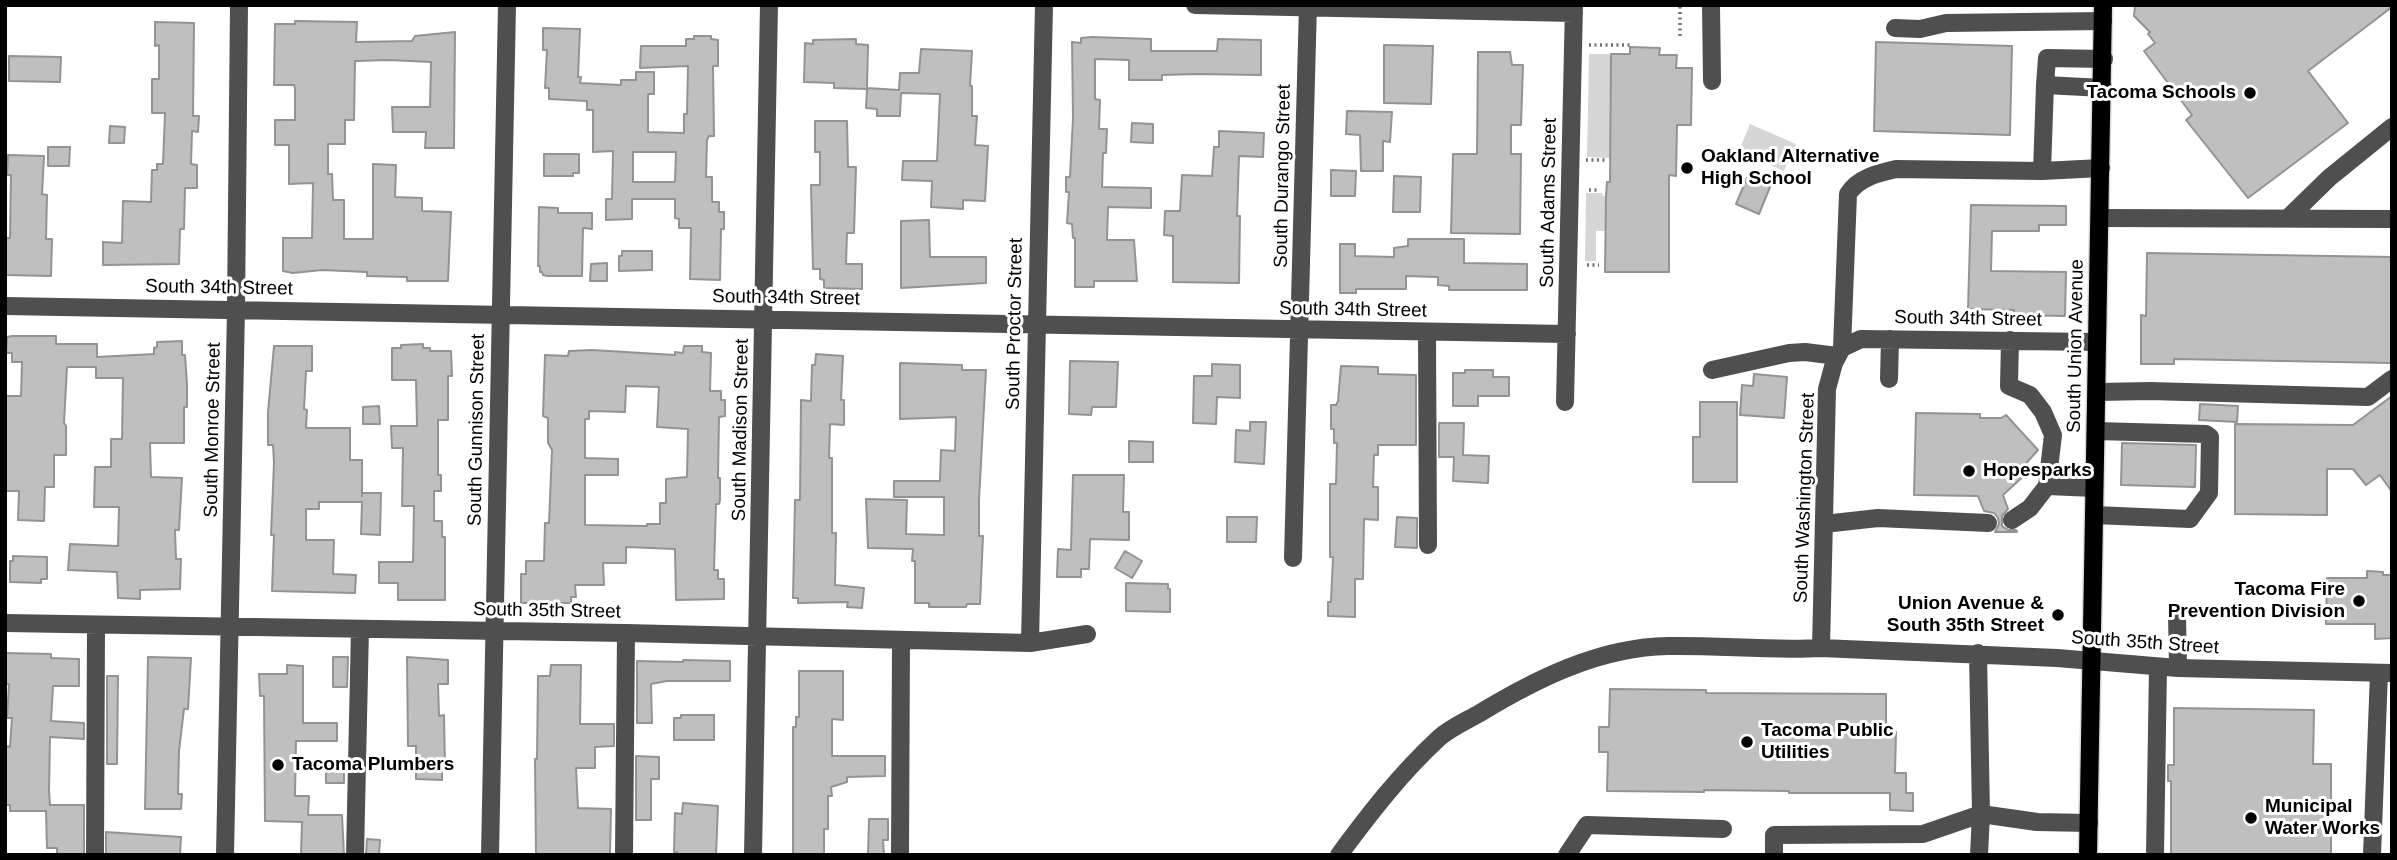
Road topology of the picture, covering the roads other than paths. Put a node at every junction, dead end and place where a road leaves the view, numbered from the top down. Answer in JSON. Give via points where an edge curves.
{"nodes":[{"id":1,"x":239,"y":5,"type":"edge"},
{"id":2,"x":507,"y":5,"type":"edge"},
{"id":3,"x":769,"y":5,"type":"edge"},
{"id":4,"x":1044,"y":5,"type":"edge"},
{"id":5,"x":1195,"y":5,"type":"edge"},
{"id":6,"x":1711,"y":5,"type":"edge"},
{"id":7,"x":1308,"y":6,"type":"edge"},
{"id":8,"x":1574,"y":9,"type":"edge"},
{"id":9,"x":2103,"y":13,"type":"edge"},
{"id":10,"x":1895,"y":28,"type":"dead end"},
{"id":11,"x":2104,"y":59,"type":"junction"},
{"id":12,"x":1712,"y":81,"type":"dead end"},
{"id":13,"x":2045,"y":85,"type":"junction"},
{"id":14,"x":2103,"y":88,"type":"junction"},
{"id":15,"x":2392,"y":127,"type":"edge"},
{"id":16,"x":2101,"y":168,"type":"junction"},
{"id":17,"x":2042,"y":171,"type":"junction"},
{"id":18,"x":2100,"y":218,"type":"junction"},
{"id":19,"x":2288,"y":218,"type":"junction"},
{"id":20,"x":2392,"y":219,"type":"edge"},
{"id":21,"x":5,"y":306,"type":"edge"},
{"id":22,"x":236,"y":309,"type":"junction"},
{"id":23,"x":500,"y":316,"type":"junction"},
{"id":24,"x":764,"y":318,"type":"junction"},
{"id":25,"x":1036,"y":324,"type":"junction"},
{"id":26,"x":1300,"y":330,"type":"junction"},
{"id":27,"x":1427,"y":332,"type":"junction"},
{"id":28,"x":1567,"y":334,"type":"junction"},
{"id":29,"x":1890,"y":339,"type":"junction"},
{"id":30,"x":2010,"y":340,"type":"junction"},
{"id":31,"x":2096,"y":342,"type":"junction"},
{"id":32,"x":1840,"y":352,"type":"junction"},
{"id":33,"x":1712,"y":370,"type":"dead end"},
{"id":34,"x":1889,"y":379,"type":"dead end"},
{"id":35,"x":2392,"y":379,"type":"edge"},
{"id":36,"x":2097,"y":392,"type":"junction"},
{"id":37,"x":1565,"y":402,"type":"dead end"},
{"id":38,"x":2096,"y":431,"type":"junction"},
{"id":39,"x":2047,"y":486,"type":"junction"},
{"id":40,"x":2094,"y":488,"type":"junction"},
{"id":41,"x":2094,"y":515,"type":"junction"},
{"id":42,"x":2012,"y":520,"type":"dead end"},
{"id":43,"x":1988,"y":523,"type":"dead end"},
{"id":44,"x":1824,"y":524,"type":"junction"},
{"id":45,"x":1428,"y":545,"type":"dead end"},
{"id":46,"x":1293,"y":558,"type":"dead end"},
{"id":47,"x":2177,"y":614,"type":"dead end"},
{"id":48,"x":5,"y":624,"type":"edge"},
{"id":49,"x":96,"y":625,"type":"junction"},
{"id":50,"x":230,"y":628,"type":"junction"},
{"id":51,"x":360,"y":629,"type":"junction"},
{"id":52,"x":494,"y":631,"type":"junction"},
{"id":53,"x":626,"y":633,"type":"junction"},
{"id":54,"x":1087,"y":634,"type":"dead end"},
{"id":55,"x":757,"y":637,"type":"junction"},
{"id":56,"x":901,"y":640,"type":"junction"},
{"id":57,"x":1030,"y":643,"type":"junction"},
{"id":58,"x":1821,"y":648,"type":"junction"},
{"id":59,"x":1978,"y":653,"type":"junction"},
{"id":60,"x":2091,"y":662,"type":"junction"},
{"id":61,"x":2158,"y":667,"type":"junction"},
{"id":62,"x":2178,"y":668,"type":"junction"},
{"id":63,"x":2385,"y":673,"type":"edge"},
{"id":64,"x":2384,"y":714,"type":"edge"},
{"id":65,"x":1981,"y":814,"type":"junction"},
{"id":66,"x":2089,"y":823,"type":"junction"},
{"id":67,"x":1723,"y":829,"type":"dead end"},
{"id":68,"x":95,"y":855,"type":"edge"},
{"id":69,"x":225,"y":855,"type":"edge"},
{"id":70,"x":355,"y":855,"type":"edge"},
{"id":71,"x":490,"y":855,"type":"edge"},
{"id":72,"x":624,"y":855,"type":"edge"},
{"id":73,"x":753,"y":855,"type":"edge"},
{"id":74,"x":900,"y":855,"type":"edge"},
{"id":75,"x":1339,"y":855,"type":"edge"},
{"id":76,"x":1567,"y":855,"type":"edge"},
{"id":77,"x":1774,"y":855,"type":"edge"},
{"id":78,"x":1979,"y":855,"type":"edge"},
{"id":79,"x":2088,"y":855,"type":"edge"},
{"id":80,"x":2155,"y":855,"type":"edge"},
{"id":81,"x":2372,"y":855,"type":"edge"}],
"edges":[{"from":1,"to":22,"type":"street","name":"South Monroe Street"},
{"from":2,"to":23,"type":"street","name":"South Gunnison Street"},
{"from":3,"to":24,"type":"street","name":"South Madison Street"},
{"from":4,"to":25,"type":"street","name":"South Proctor Street"},
{"from":5,"to":7,"type":"street"},
{"from":6,"to":12,"type":"street"},
{"from":7,"to":8,"type":"street"},
{"from":7,"to":26,"type":"street","name":"South Durango Street"},
{"from":8,"to":28,"type":"street","name":"South Adams Street"},
{"from":9,"to":10,"type":"street","via":[[1945,23],[1920,30]]},
{"from":9,"to":11,"type":"main road","name":"South Union Avenue"},
{"from":11,"to":13,"type":"street","via":[[2047,58]]},
{"from":11,"to":14,"type":"main road","name":"South Union Avenue"},
{"from":13,"to":14,"type":"street"},
{"from":13,"to":17,"type":"street"},
{"from":14,"to":16,"type":"main road","name":"South Union Avenue"},
{"from":15,"to":19,"type":"street"},
{"from":16,"to":17,"type":"street"},
{"from":16,"to":18,"type":"main road","name":"South Union Avenue"},
{"from":17,"to":32,"type":"street","name":"South Washington Street","via":[[1896,169],[1853,186],[1848,194]]},
{"from":18,"to":19,"type":"street"},
{"from":18,"to":31,"type":"main road","name":"South Union Avenue"},
{"from":19,"to":20,"type":"street"},
{"from":21,"to":22,"type":"street","name":"South 34th Street"},
{"from":22,"to":23,"type":"street","name":"South 34th Street"},
{"from":22,"to":50,"type":"street","name":"South Monroe Street"},
{"from":23,"to":24,"type":"street","name":"South 34th Street"},
{"from":23,"to":52,"type":"street","name":"South Gunnison Street"},
{"from":24,"to":25,"type":"street","name":"South 34th Street"},
{"from":24,"to":55,"type":"street","name":"South Madison Street"},
{"from":25,"to":26,"type":"street","name":"South 34th Street"},
{"from":25,"to":57,"type":"street","name":"South Proctor Street"},
{"from":26,"to":27,"type":"street","name":"South 34th Street"},
{"from":26,"to":46,"type":"street","name":"South Durango Street"},
{"from":27,"to":28,"type":"street","name":"South 34th Street"},
{"from":27,"to":45,"type":"street"},
{"from":28,"to":37,"type":"street","name":"South Adams Street"},
{"from":29,"to":30,"type":"street","name":"South 34th Street"},
{"from":29,"to":32,"type":"street","name":"South 34th Street","via":[[1861,339]]},
{"from":29,"to":34,"type":"street"},
{"from":30,"to":31,"type":"street","name":"South 34th Street"},
{"from":30,"to":39,"type":"street","via":[[2008,386],[2030,395],[2053,435]]},
{"from":31,"to":36,"type":"main road","name":"South Union Avenue"},
{"from":32,"to":33,"type":"street","via":[[1789,353]]},
{"from":32,"to":44,"type":"street","name":"South Washington Street","via":[[1827,389]]},
{"from":35,"to":36,"type":"street","via":[[2368,397]]},
{"from":36,"to":38,"type":"main road","name":"South Union Avenue"},
{"from":38,"to":40,"type":"main road","name":"South Union Avenue"},
{"from":38,"to":41,"type":"street","via":[[2206,434],[2210,437],[2209,494],[2190,519]]},
{"from":39,"to":40,"type":"street"},
{"from":39,"to":42,"type":"street"},
{"from":40,"to":41,"type":"main road","name":"South Union Avenue"},
{"from":41,"to":60,"type":"main road","name":"South Union Avenue"},
{"from":43,"to":44,"type":"street","via":[[1878,518]]},
{"from":44,"to":58,"type":"street","name":"South Washington Street"},
{"from":47,"to":62,"type":"street"},
{"from":48,"to":49,"type":"street","name":"South 35th Street"},
{"from":49,"to":50,"type":"street","name":"South 35th Street"},
{"from":49,"to":68,"type":"street"},
{"from":50,"to":51,"type":"street","name":"South 35th Street"},
{"from":50,"to":69,"type":"street","name":"South Monroe Street"},
{"from":51,"to":52,"type":"street","name":"South 35th Street"},
{"from":51,"to":70,"type":"street"},
{"from":52,"to":53,"type":"street","name":"South 35th Street"},
{"from":52,"to":71,"type":"street","name":"South Gunnison Street"},
{"from":53,"to":55,"type":"street","name":"South 35th Street"},
{"from":53,"to":72,"type":"street"},
{"from":54,"to":57,"type":"street","name":"South 35th Street"},
{"from":55,"to":56,"type":"street","name":"South 35th Street"},
{"from":55,"to":73,"type":"street","name":"South Madison Street"},
{"from":56,"to":57,"type":"street","name":"South 35th Street"},
{"from":56,"to":74,"type":"street"},
{"from":58,"to":59,"type":"street","name":"South 35th Street"},
{"from":58,"to":75,"type":"street","name":"South 35th Street","via":[[1665,646],[1602,656],[1556,672],[1441,736],[1385,794]]},
{"from":59,"to":60,"type":"street","name":"South 35th Street"},
{"from":59,"to":65,"type":"street"},
{"from":60,"to":61,"type":"street","name":"South 35th Street"},
{"from":60,"to":66,"type":"main road","name":"South Union Avenue"},
{"from":61,"to":62,"type":"street","name":"South 35th Street"},
{"from":61,"to":80,"type":"street"},
{"from":62,"to":63,"type":"street","name":"South 35th Street"},
{"from":63,"to":64,"type":"street"},
{"from":64,"to":81,"type":"street"},
{"from":65,"to":66,"type":"street"},
{"from":65,"to":77,"type":"street","via":[[1923,834],[1774,835]]},
{"from":65,"to":78,"type":"street"},
{"from":66,"to":79,"type":"main road","name":"South Union Avenue"},
{"from":67,"to":76,"type":"street","via":[[1587,825]]}]}
